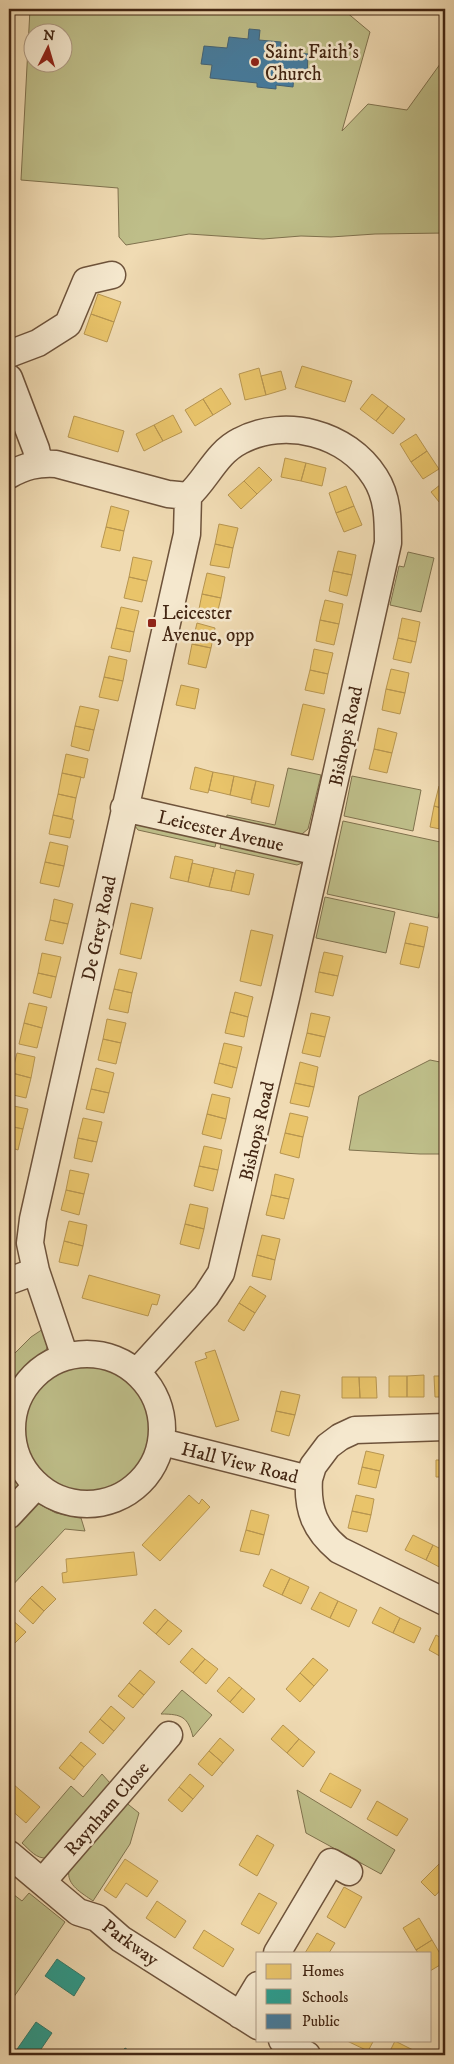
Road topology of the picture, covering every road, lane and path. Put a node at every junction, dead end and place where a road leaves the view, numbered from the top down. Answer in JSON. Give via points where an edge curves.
{"nodes":[{"id":1,"x":112,"y":275,"type":"dead end"},
{"id":2,"x":9,"y":354,"type":"edge"},
{"id":3,"x":9,"y":378,"type":"edge"},
{"id":4,"x":39,"y":463,"type":"junction"},
{"id":5,"x":9,"y":475,"type":"edge"},
{"id":6,"x":188,"y":496,"type":"junction"},
{"id":7,"x":124,"y":808,"type":"junction"},
{"id":8,"x":319,"y":852,"type":"junction"},
{"id":9,"x":36,"y":1271,"type":"junction"},
{"id":10,"x":9,"y":1281,"type":"edge"},
{"id":11,"x":65,"y":1357,"type":"junction"},
{"id":12,"x":137,"y":1372,"type":"junction"},
{"id":13,"x":445,"y":1427,"type":"edge"},
{"id":14,"x":162,"y":1442,"type":"junction"},
{"id":15,"x":309,"y":1479,"type":"junction"},
{"id":16,"x":37,"y":1485,"type":"junction"},
{"id":17,"x":9,"y":1515,"type":"edge"},
{"id":18,"x":445,"y":1602,"type":"edge"},
{"id":19,"x":170,"y":1735,"type":"dead end"},
{"id":20,"x":9,"y":1854,"type":"edge"},
{"id":21,"x":331,"y":1862,"type":"dead end"},
{"id":22,"x":43,"y":1881,"type":"junction"},
{"id":23,"x":278,"y":1952,"type":"edge"},
{"id":24,"x":256,"y":1993,"type":"edge"},
{"id":25,"x":249,"y":2020,"type":"edge"},
{"id":26,"x":285,"y":2042,"type":"edge"},
{"id":27,"x":307,"y":2055,"type":"edge"}],
"edges":[{"from":1,"to":2,"type":"street","via":[[86,281],[68,324],[38,343]]},
{"from":3,"to":4,"type":"street"},
{"from":4,"to":5,"type":"street"},
{"from":4,"to":6,"type":"street","via":[[56,464],[168,494]]},
{"from":6,"to":7,"type":"street","name":"De Grey Road","via":[[187,534]]},
{"from":6,"to":8,"type":"street","name":"Bishops Road","via":[[226,450],[261,432],[284,428],[311,432],[358,456],[375,477],[384,499],[388,543]]},
{"from":7,"to":8,"type":"street","name":"Leicester Avenue"},
{"from":7,"to":9,"type":"street","name":"De Grey Road","via":[[33,1219],[30,1243]]},
{"from":8,"to":12,"type":"street","name":"Bishops Road","via":[[221,1273],[206,1296]]},
{"from":9,"to":10,"type":"street"},
{"from":9,"to":11,"type":"street","name":"De Grey Road"},
{"from":11,"to":12,"type":"street","via":[[103,1355]]},
{"from":11,"to":16,"type":"street","via":[[40,1371],[15,1404],[12,1428],[15,1449]]},
{"from":12,"to":14,"type":"street","via":[[159,1405]]},
{"from":13,"to":15,"type":"street","name":"Hall View Road","via":[[355,1430],[328,1446],[313,1466]]},
{"from":14,"to":15,"type":"street","name":"Hall View Road"},
{"from":14,"to":16,"type":"street","via":[[158,1457],[142,1482],[118,1498],[76,1504],[62,1500]]},
{"from":15,"to":18,"type":"street","via":[[310,1509],[325,1538],[339,1550]]},
{"from":16,"to":17,"type":"street"},
{"from":19,"to":22,"type":"street","name":"Raynham Close"},
{"from":20,"to":22,"type":"street","name":"Parkway"},
{"from":21,"to":23,"type":"street"},
{"from":22,"to":25,"type":"street","name":"Parkway","via":[[78,1912],[98,1918],[121,1939]]},
{"from":24,"to":25,"type":"street"},
{"from":26,"to":27,"type":"street"}]}
